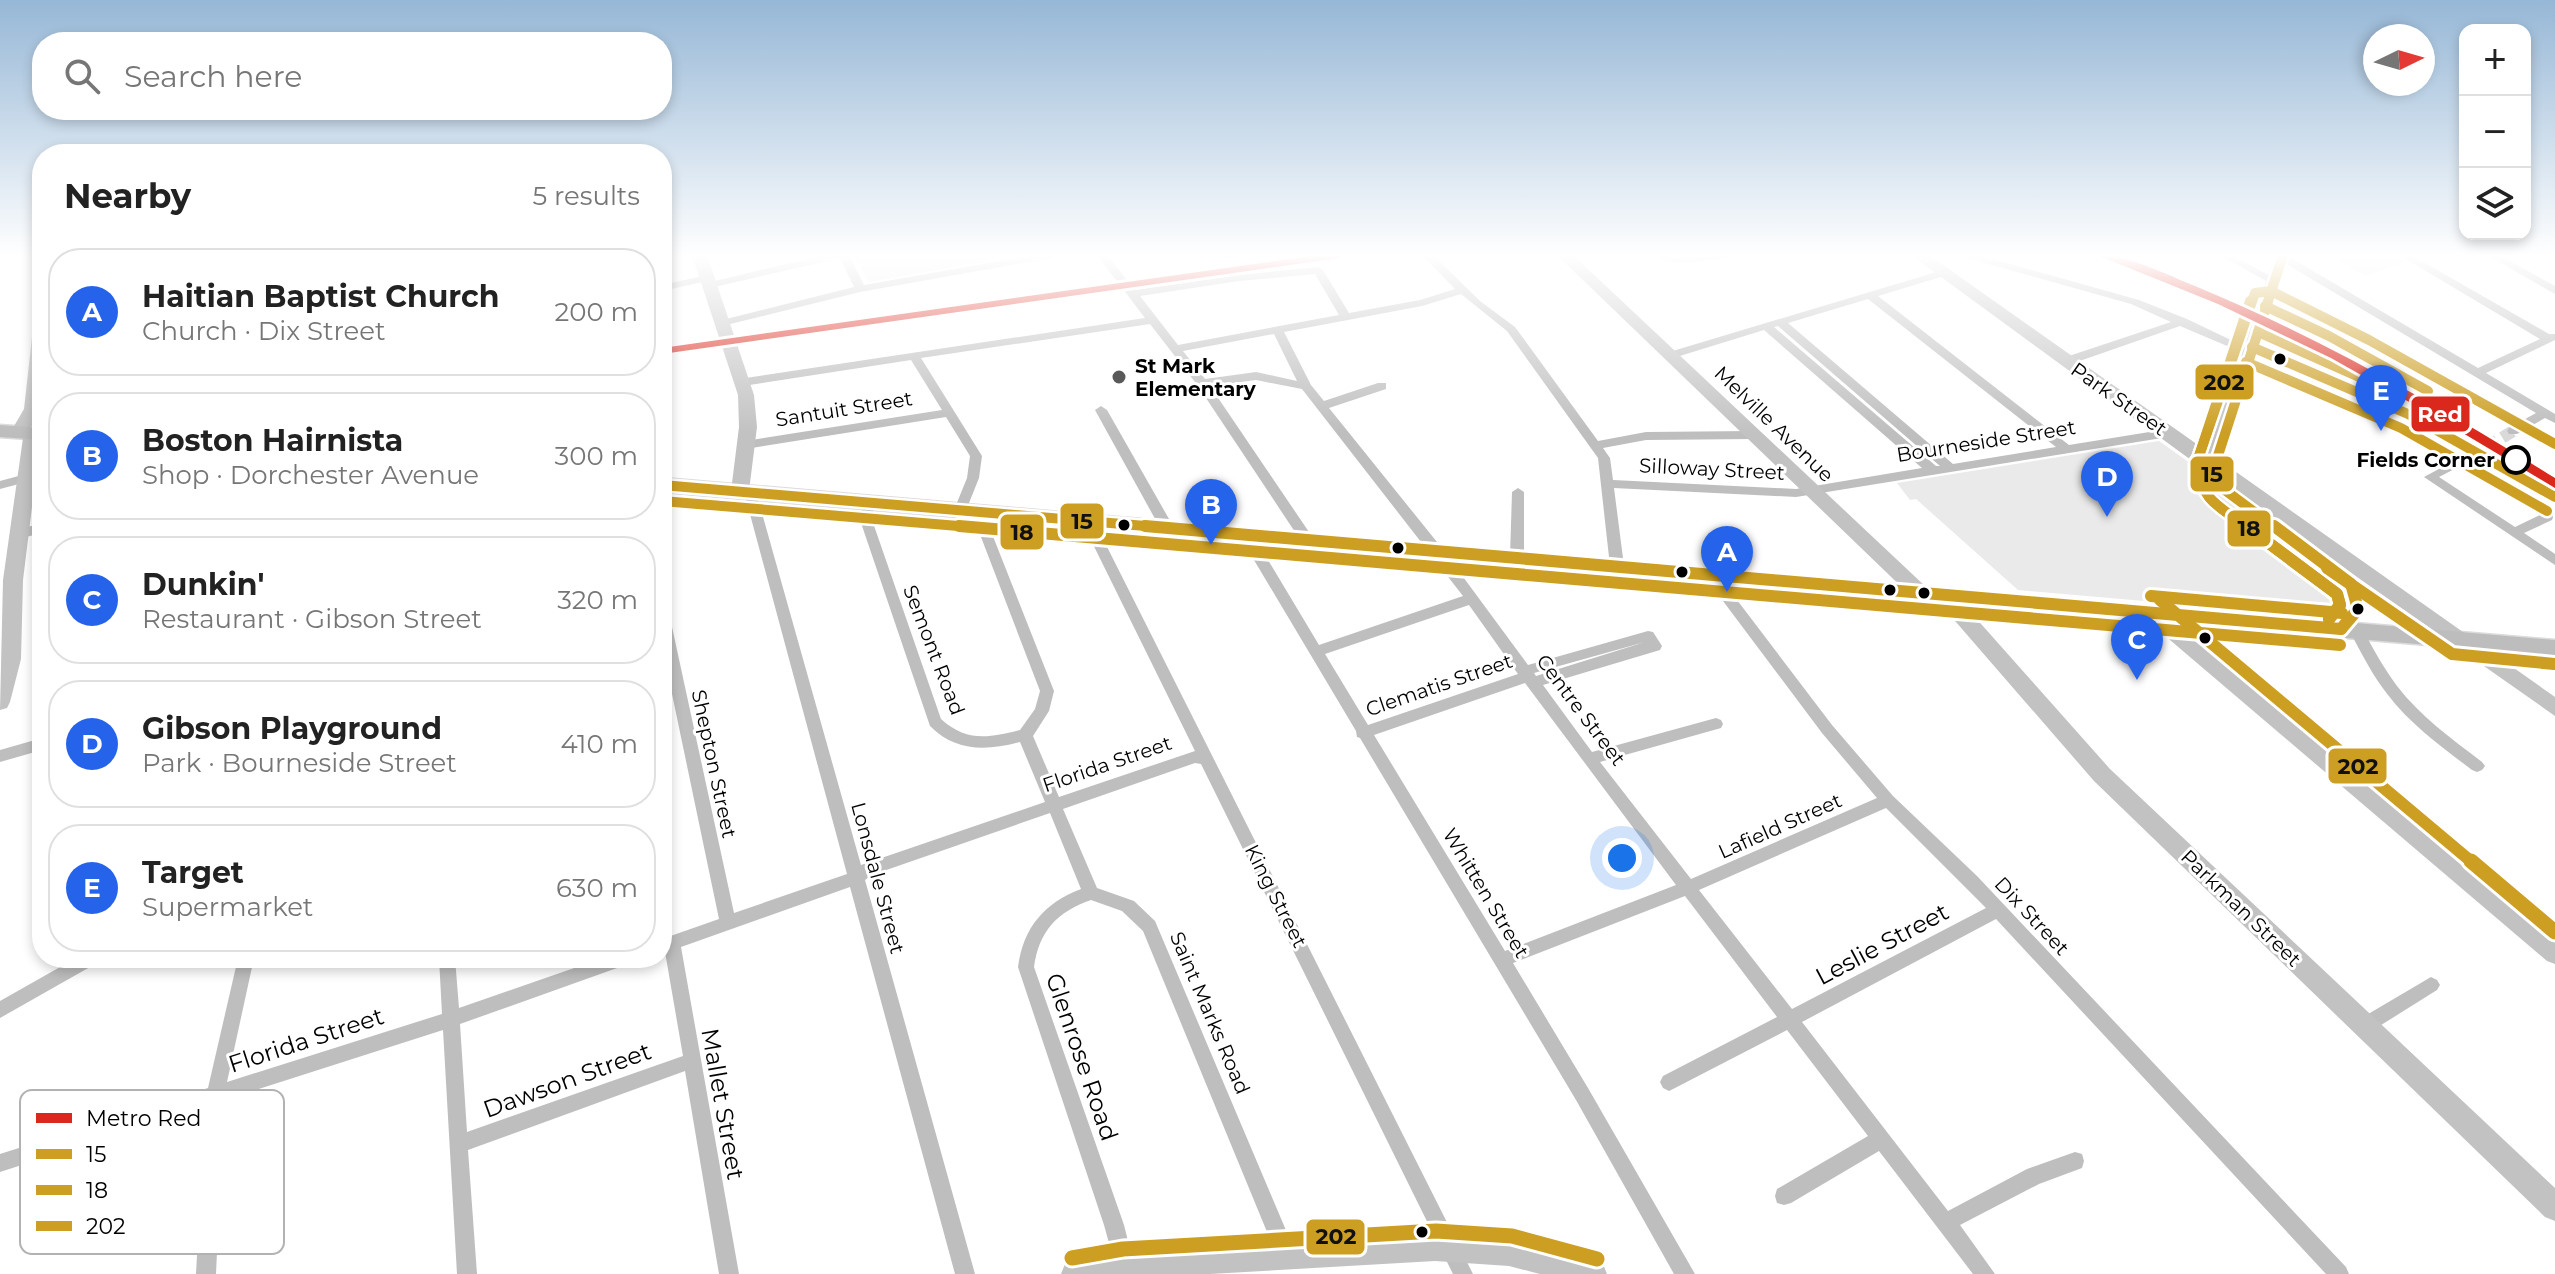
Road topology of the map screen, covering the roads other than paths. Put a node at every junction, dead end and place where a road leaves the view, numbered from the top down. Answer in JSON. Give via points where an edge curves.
{"nodes":[{"id":1,"x":719,"y":314,"type":"edge"},
{"id":2,"x":757,"y":314,"type":"edge"},
{"id":3,"x":1148,"y":314,"type":"edge"},
{"id":4,"x":1360,"y":314,"type":"edge"},
{"id":5,"x":1493,"y":314,"type":"edge"},
{"id":6,"x":1629,"y":314,"type":"edge"},
{"id":7,"x":1805,"y":314,"type":"edge"},
{"id":8,"x":1895,"y":314,"type":"edge"},
{"id":9,"x":2001,"y":314,"type":"edge"},
{"id":10,"x":2165,"y":314,"type":"edge"},
{"id":11,"x":2263,"y":314,"type":"edge"},
{"id":12,"x":2379,"y":314,"type":"edge"},
{"id":13,"x":2510,"y":314,"type":"edge"},
{"id":14,"x":1346,"y":317,"type":"joint"},
{"id":15,"x":1152,"y":320,"type":"junction"},
{"id":16,"x":2183,"y":321,"type":"junction"},
{"id":17,"x":1780,"y":322,"type":"junction"},
{"id":18,"x":722,"y":323,"type":"junction"},
{"id":19,"x":1766,"y":326,"type":"junction"},
{"id":20,"x":1277,"y":330,"type":"junction"},
{"id":21,"x":2552,"y":338,"type":"edge"},
{"id":22,"x":1176,"y":349,"type":"junction"},
{"id":23,"x":2250,"y":352,"type":"junction"},
{"id":24,"x":1670,"y":355,"type":"junction"},
{"id":25,"x":914,"y":356,"type":"junction"},
{"id":26,"x":2067,"y":361,"type":"junction"},
{"id":27,"x":2477,"y":373,"type":"junction"},
{"id":28,"x":743,"y":382,"type":"junction"},
{"id":29,"x":1202,"y":383,"type":"junction"},
{"id":30,"x":1306,"y":386,"type":"junction"},
{"id":31,"x":1382,"y":386,"type":"dead end"},
{"id":32,"x":1322,"y":406,"type":"junction"},
{"id":33,"x":1101,"y":410,"type":"dead end"},
{"id":34,"x":32,"y":411,"type":"edge"},
{"id":35,"x":950,"y":413,"type":"junction"},
{"id":36,"x":2550,"y":416,"type":"edge"},
{"id":37,"x":2513,"y":431,"type":"tunnel mouth"},
{"id":38,"x":23,"y":433,"type":"edge"},
{"id":39,"x":2168,"y":433,"type":"junction"},
{"id":40,"x":1753,"y":435,"type":"junction"},
{"id":41,"x":745,"y":445,"type":"junction"},
{"id":42,"x":1595,"y":445,"type":"junction"},
{"id":43,"x":2487,"y":447,"type":"tunnel mouth"},
{"id":44,"x":2065,"y":448,"type":"junction"},
{"id":45,"x":1949,"y":467,"type":"junction"},
{"id":46,"x":2212,"y":467,"type":"junction"},
{"id":47,"x":1932,"y":470,"type":"junction"},
{"id":48,"x":26,"y":478,"type":"junction"},
{"id":49,"x":1610,"y":484,"type":"junction"},
{"id":50,"x":0,"y":485,"type":"edge"},
{"id":51,"x":672,"y":486,"type":"edge"},
{"id":52,"x":1811,"y":490,"type":"junction"},
{"id":53,"x":745,"y":492,"type":"junction"},
{"id":54,"x":1518,"y":492,"type":"dead end"},
{"id":55,"x":871,"y":502,"type":"junction"},
{"id":56,"x":969,"y":510,"type":"junction"},
{"id":57,"x":2547,"y":517,"type":"dead end"},
{"id":58,"x":1087,"y":520,"type":"junction"},
{"id":59,"x":1166,"y":526,"type":"junction"},
{"id":60,"x":32,"y":530,"type":"edge"},
{"id":61,"x":2514,"y":533,"type":"junction"},
{"id":62,"x":18,"y":534,"type":"junction"},
{"id":63,"x":1255,"y":534,"type":"junction"},
{"id":64,"x":1306,"y":538,"type":"junction"},
{"id":65,"x":1436,"y":550,"type":"junction"},
{"id":66,"x":1517,"y":557,"type":"junction"},
{"id":67,"x":2555,"y":560,"type":"edge"},
{"id":68,"x":1617,"y":566,"type":"junction"},
{"id":69,"x":1710,"y":574,"type":"junction"},
{"id":70,"x":1919,"y":592,"type":"junction"},
{"id":71,"x":1943,"y":594,"type":"junction"},
{"id":72,"x":1470,"y":599,"type":"junction"},
{"id":73,"x":2150,"y":612,"type":"junction"},
{"id":74,"x":2356,"y":630,"type":"junction"},
{"id":75,"x":2458,"y":639,"type":"junction"},
{"id":76,"x":6,"y":645,"type":"edge"},
{"id":77,"x":2555,"y":648,"type":"edge"},
{"id":78,"x":1315,"y":652,"type":"junction"},
{"id":79,"x":1602,"y":655,"type":"dead end"},
{"id":80,"x":672,"y":660,"type":"edge"},
{"id":81,"x":1528,"y":676,"type":"junction"},
{"id":82,"x":0,"y":702,"type":"edge"},
{"id":83,"x":2555,"y":708,"type":"edge"},
{"id":84,"x":1716,"y":724,"type":"dead end"},
{"id":85,"x":1362,"y":733,"type":"junction"},
{"id":86,"x":1025,"y":735,"type":"junction"},
{"id":87,"x":32,"y":747,"type":"edge"},
{"id":88,"x":0,"y":756,"type":"edge"},
{"id":89,"x":1206,"y":759,"type":"junction"},
{"id":90,"x":1589,"y":759,"type":"junction"},
{"id":91,"x":2477,"y":766,"type":"dead end"},
{"id":92,"x":1888,"y":800,"type":"junction"},
{"id":93,"x":1056,"y":810,"type":"junction"},
{"id":94,"x":856,"y":878,"type":"junction"},
{"id":95,"x":1687,"y":888,"type":"junction"},
{"id":96,"x":1091,"y":893,"type":"junction"},
{"id":97,"x":1997,"y":911,"type":"junction"},
{"id":98,"x":728,"y":923,"type":"junction"},
{"id":99,"x":672,"y":942,"type":"edge"},
{"id":100,"x":2552,"y":948,"type":"edge"},
{"id":101,"x":1501,"y":960,"type":"junction"},
{"id":102,"x":74,"y":968,"type":"edge"},
{"id":103,"x":244,"y":968,"type":"edge"},
{"id":104,"x":448,"y":968,"type":"edge"},
{"id":105,"x":578,"y":968,"type":"edge"},
{"id":106,"x":672,"y":968,"type":"edge"},
{"id":107,"x":2431,"y":985,"type":"dead end"},
{"id":108,"x":0,"y":1010,"type":"edge"},
{"id":109,"x":451,"y":1019,"type":"junction"},
{"id":110,"x":1790,"y":1019,"type":"junction"},
{"id":111,"x":2364,"y":1026,"type":"junction"},
{"id":112,"x":691,"y":1061,"type":"junction"},
{"id":113,"x":1669,"y":1082,"type":"dead end"},
{"id":114,"x":216,"y":1090,"type":"edge"},
{"id":115,"x":231,"y":1090,"type":"edge"},
{"id":116,"x":1881,"y":1139,"type":"junction"},
{"id":117,"x":459,"y":1144,"type":"junction"},
{"id":118,"x":20,"y":1157,"type":"edge"},
{"id":119,"x":2075,"y":1161,"type":"dead end"},
{"id":120,"x":0,"y":1163,"type":"edge"},
{"id":121,"x":1784,"y":1196,"type":"dead end"},
{"id":122,"x":2555,"y":1207,"type":"edge"},
{"id":123,"x":1946,"y":1222,"type":"junction"},
{"id":124,"x":1451,"y":1247,"type":"junction"},
{"id":125,"x":207,"y":1254,"type":"edge"},
{"id":126,"x":1271,"y":1261,"type":"edge"},
{"id":127,"x":1124,"y":1265,"type":"junction"},
{"id":128,"x":206,"y":1274,"type":"edge"},
{"id":129,"x":467,"y":1274,"type":"edge"},
{"id":130,"x":729,"y":1274,"type":"edge"},
{"id":131,"x":965,"y":1274,"type":"edge"},
{"id":132,"x":1075,"y":1274,"type":"edge"},
{"id":133,"x":1463,"y":1274,"type":"edge"},
{"id":134,"x":1593,"y":1274,"type":"edge"},
{"id":135,"x":1685,"y":1274,"type":"edge"},
{"id":136,"x":1985,"y":1274,"type":"edge"},
{"id":137,"x":2339,"y":1274,"type":"edge"}],
"edges":[{"from":1,"to":18,"type":"street"},
{"from":2,"to":18,"type":"street"},
{"from":3,"to":15,"type":"street"},
{"from":4,"to":14,"type":"street"},
{"from":5,"to":42,"type":"street","via":[[1511,329]]},
{"from":6,"to":24,"type":"street","name":"Melville Avenue"},
{"from":7,"to":17,"type":"street"},
{"from":8,"to":44,"type":"street"},
{"from":9,"to":26,"type":"street","name":"Park Street"},
{"from":10,"to":16,"type":"street"},
{"from":11,"to":23,"type":"street"},
{"from":12,"to":27,"type":"street"},
{"from":13,"to":21,"type":"street"},
{"from":14,"to":20,"type":"street"},
{"from":15,"to":22,"type":"street"},
{"from":15,"to":25,"type":"street"},
{"from":16,"to":23,"type":"street"},
{"from":16,"to":26,"type":"street"},
{"from":17,"to":19,"type":"street"},
{"from":17,"to":45,"type":"street"},
{"from":18,"to":28,"type":"street"},
{"from":19,"to":24,"type":"street"},
{"from":19,"to":47,"type":"street"},
{"from":20,"to":22,"type":"street"},
{"from":20,"to":30,"type":"street","name":"Centre Street"},
{"from":21,"to":27,"type":"street"},
{"from":22,"to":29,"type":"street"},
{"from":23,"to":46,"type":"street"},
{"from":24,"to":40,"type":"street","name":"Melville Avenue"},
{"from":25,"to":28,"type":"street"},
{"from":25,"to":35,"type":"street"},
{"from":26,"to":39,"type":"street","name":"Park Street"},
{"from":27,"to":36,"type":"street"},
{"from":28,"to":41,"type":"street","via":[[748,413]]},
{"from":29,"to":30,"type":"street","via":[[1256,376]]},
{"from":29,"to":64,"type":"street"},
{"from":30,"to":32,"type":"street","name":"Centre Street"},
{"from":31,"to":32,"type":"street"},
{"from":32,"to":65,"type":"street","name":"Centre Street"},
{"from":33,"to":59,"type":"street"},
{"from":34,"to":38,"type":"street"},
{"from":35,"to":41,"type":"street","name":"Santuit Street"},
{"from":35,"to":56,"type":"street","via":[[976,456]]},
{"from":36,"to":37,"type":"street"},
{"from":38,"to":48,"type":"street"},
{"from":39,"to":44,"type":"street","name":"Bourneside Street"},
{"from":39,"to":46,"type":"street","name":"Park Street"},
{"from":40,"to":42,"type":"street","via":[[1646,436]]},
{"from":40,"to":52,"type":"street","name":"Melville Avenue"},
{"from":41,"to":53,"type":"street"},
{"from":42,"to":49,"type":"street","via":[[1607,464]]},
{"from":43,"to":61,"type":"street","via":[[2430,477]]},
{"from":44,"to":45,"type":"street","name":"Bourneside Street"},
{"from":45,"to":47,"type":"street","name":"Bourneside Street"},
{"from":46,"to":75,"type":"street","name":"Park Street"},
{"from":47,"to":52,"type":"street","name":"Bourneside Street"},
{"from":48,"to":50,"type":"street"},
{"from":48,"to":62,"type":"street"},
{"from":49,"to":52,"type":"street","name":"Silloway Street","via":[[1787,494]]},
{"from":49,"to":68,"type":"street"},
{"from":51,"to":53,"type":"main road"},
{"from":52,"to":70,"type":"street","name":"Melville Avenue"},
{"from":53,"to":55,"type":"main road"},
{"from":53,"to":94,"type":"street","name":"Lonsdale Street"},
{"from":54,"to":66,"type":"street"},
{"from":55,"to":56,"type":"main road"},
{"from":55,"to":86,"type":"street","name":"Semont Road","via":[[865,517],[935,722],[963,742]]},
{"from":56,"to":58,"type":"main road"},
{"from":56,"to":86,"type":"street","via":[[1047,691],[1042,711]]},
{"from":57,"to":61,"type":"street"},
{"from":58,"to":59,"type":"main road"},
{"from":58,"to":89,"type":"street","name":"King Street"},
{"from":59,"to":63,"type":"main road"},
{"from":60,"to":62,"type":"street"},
{"from":61,"to":67,"type":"street"},
{"from":62,"to":76,"type":"street"},
{"from":63,"to":64,"type":"main road"},
{"from":63,"to":78,"type":"street","name":"Whitten Street","via":[[1258,555]]},
{"from":64,"to":65,"type":"main road"},
{"from":65,"to":66,"type":"main road"},
{"from":65,"to":72,"type":"street","name":"Centre Street"},
{"from":66,"to":68,"type":"main road"},
{"from":68,"to":69,"type":"main road"},
{"from":69,"to":70,"type":"main road"},
{"from":69,"to":92,"type":"street","name":"Dix Street"},
{"from":70,"to":71,"type":"main road"},
{"from":71,"to":73,"type":"main road"},
{"from":71,"to":111,"type":"street","name":"Parkman Street","via":[[2102,775]]},
{"from":72,"to":78,"type":"street"},
{"from":72,"to":81,"type":"street","name":"Centre Street"},
{"from":73,"to":74,"type":"main road"},
{"from":73,"to":100,"type":"street"},
{"from":74,"to":75,"type":"main road"},
{"from":74,"to":91,"type":"street","via":[[2401,704]]},
{"from":75,"to":77,"type":"main road"},
{"from":75,"to":83,"type":"street","name":"Park Street"},
{"from":76,"to":82,"type":"street"},
{"from":78,"to":85,"type":"street","name":"Whitten Street"},
{"from":79,"to":81,"type":"street","name":"Clematis Street"},
{"from":80,"to":98,"type":"street","name":"Shepton Street"},
{"from":81,"to":85,"type":"street","name":"Clematis Street"},
{"from":81,"to":90,"type":"street","name":"Centre Street"},
{"from":84,"to":90,"type":"street"},
{"from":85,"to":101,"type":"street","name":"Whitten Street"},
{"from":86,"to":93,"type":"street"},
{"from":87,"to":88,"type":"street"},
{"from":89,"to":93,"type":"street","name":"Florida Street"},
{"from":89,"to":124,"type":"street","name":"King Street"},
{"from":90,"to":95,"type":"street","name":"Centre Street"},
{"from":92,"to":95,"type":"street","name":"Lafield Street"},
{"from":92,"to":97,"type":"street","name":"Dix Street"},
{"from":93,"to":94,"type":"street","name":"Florida Street","via":[[868,879]]},
{"from":93,"to":96,"type":"street"},
{"from":94,"to":98,"type":"street","name":"Florida Street"},
{"from":94,"to":131,"type":"street","name":"Lonsdale Street"},
{"from":95,"to":101,"type":"street","name":"Lafield Street"},
{"from":95,"to":110,"type":"street","name":"Centre Street"},
{"from":96,"to":126,"type":"street","name":"Saint Marks Road","via":[[1128,906],[1149,926]]},
{"from":96,"to":127,"type":"street","name":"Glenrose Road","via":[[1041,921],[1027,950],[1026,967]]},
{"from":97,"to":110,"type":"street","name":"Leslie Street"},
{"from":97,"to":137,"type":"street","name":"Dix Street"},
{"from":98,"to":99,"type":"street","name":"Florida Street"},
{"from":101,"to":135,"type":"street","name":"Whitten Street"},
{"from":102,"to":108,"type":"street"},
{"from":103,"to":114,"type":"street"},
{"from":104,"to":109,"type":"street"},
{"from":105,"to":109,"type":"street","name":"Florida Street"},
{"from":106,"to":112,"type":"street","name":"Mallet Street"},
{"from":107,"to":111,"type":"street"},
{"from":109,"to":115,"type":"street","name":"Florida Street"},
{"from":109,"to":117,"type":"street"},
{"from":110,"to":113,"type":"street","name":"Leslie Street"},
{"from":110,"to":116,"type":"street","name":"Centre Street"},
{"from":111,"to":122,"type":"street","name":"Parkman Street"},
{"from":112,"to":117,"type":"street","name":"Dawson Street"},
{"from":112,"to":130,"type":"street","name":"Mallet Street"},
{"from":116,"to":121,"type":"street"},
{"from":116,"to":123,"type":"street","name":"Centre Street"},
{"from":117,"to":129,"type":"street"},
{"from":118,"to":120,"type":"street","name":"Florida Street"},
{"from":119,"to":123,"type":"street"},
{"from":123,"to":136,"type":"street","name":"Centre Street"},
{"from":124,"to":126,"type":"street"},
{"from":124,"to":133,"type":"street","name":"King Street"},
{"from":124,"to":134,"type":"street","via":[[1509,1252]]},
{"from":125,"to":128,"type":"street"},
{"from":126,"to":127,"type":"street"},
{"from":127,"to":132,"type":"street"}]}
